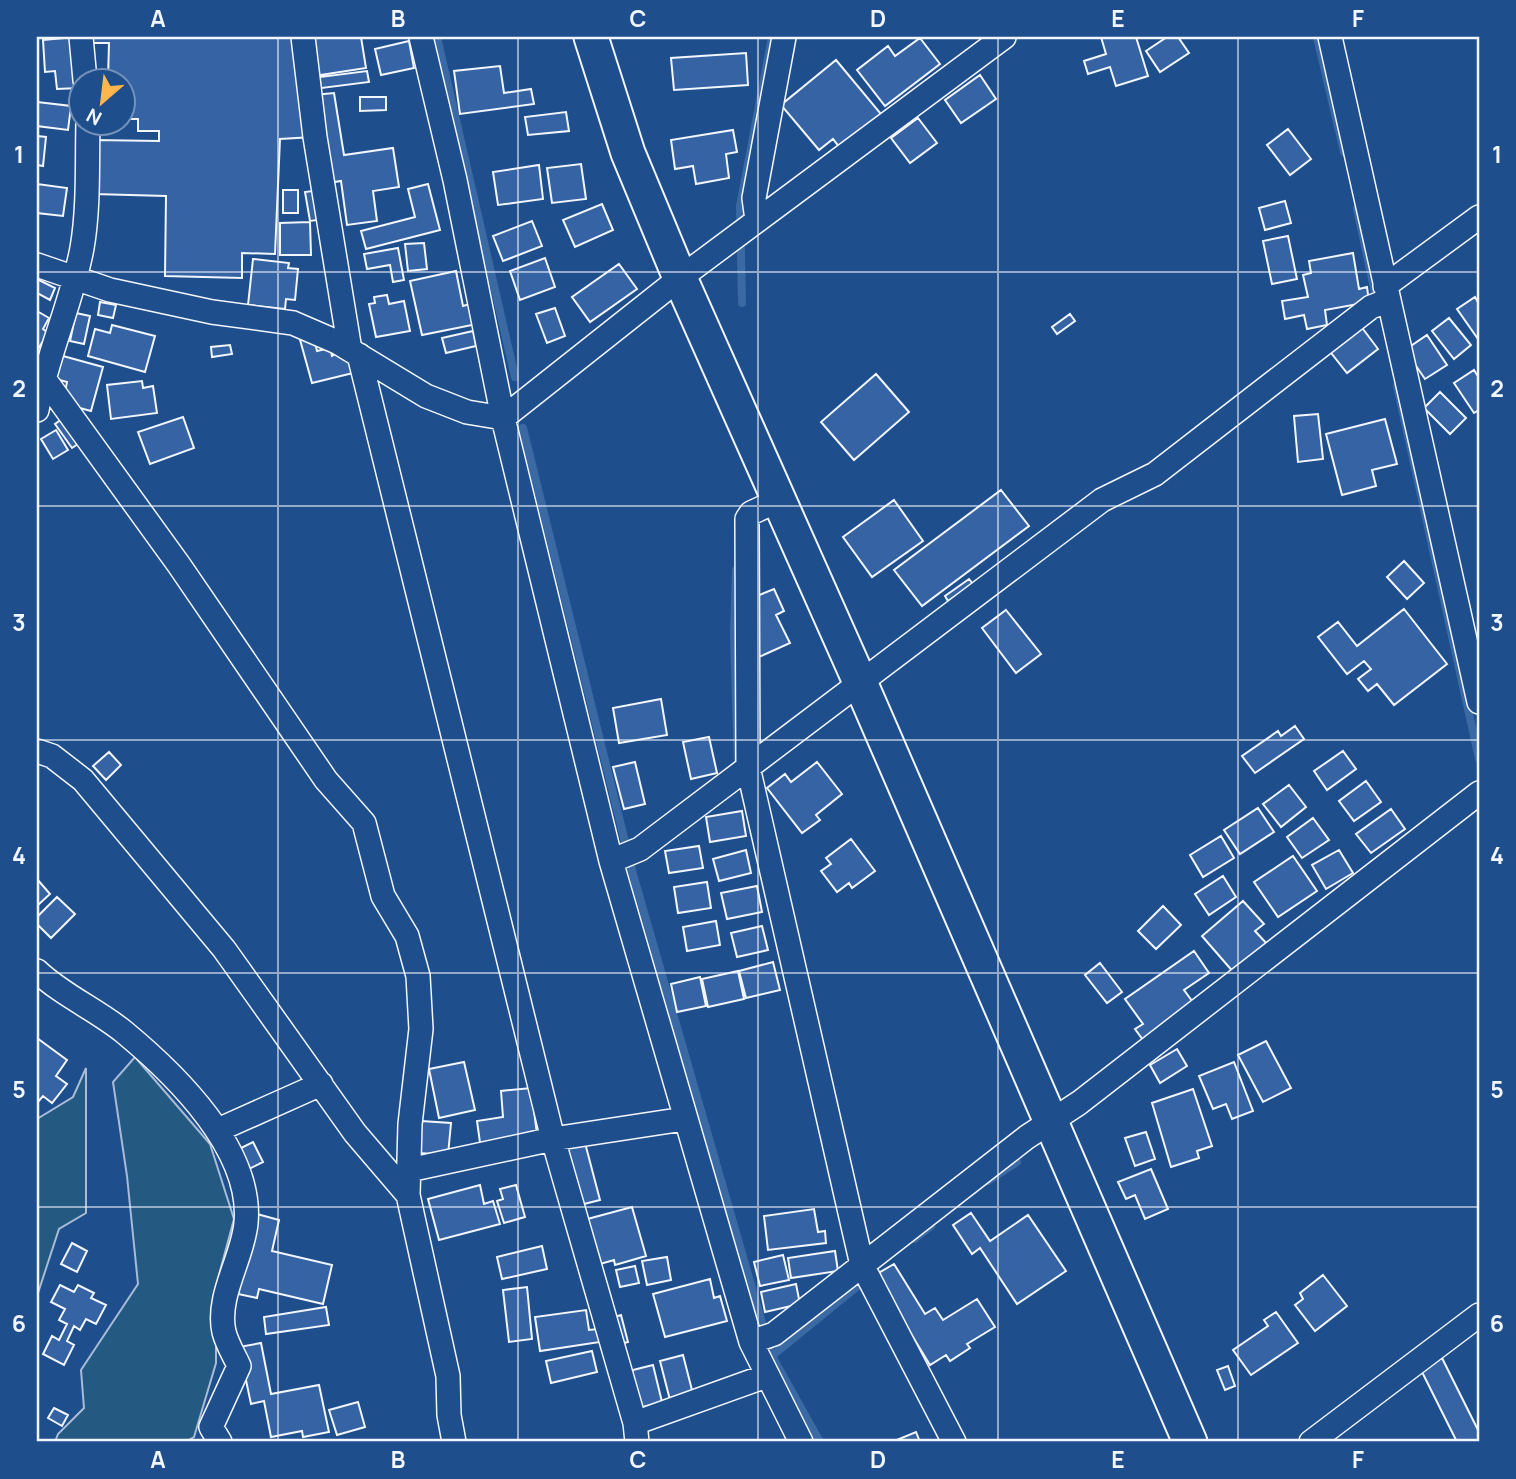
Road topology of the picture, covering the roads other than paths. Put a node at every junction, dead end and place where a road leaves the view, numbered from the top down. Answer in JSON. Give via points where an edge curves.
{"nodes":[{"id":1,"x":81,"y":37,"type":"edge"},
{"id":2,"x":303,"y":37,"type":"edge"},
{"id":3,"x":421,"y":37,"type":"edge"},
{"id":4,"x":591,"y":37,"type":"edge"},
{"id":5,"x":784,"y":37,"type":"edge"},
{"id":6,"x":1004,"y":37,"type":"edge"},
{"id":7,"x":1330,"y":37,"type":"edge"},
{"id":8,"x":84,"y":66,"type":"edge"},
{"id":9,"x":87,"y":136,"type":"edge"},
{"id":10,"x":1479,"y":216,"type":"edge"},
{"id":11,"x":753,"y":223,"type":"junction"},
{"id":12,"x":37,"y":265,"type":"edge"},
{"id":13,"x":680,"y":278,"type":"junction"},
{"id":14,"x":75,"y":280,"type":"junction"},
{"id":15,"x":1382,"y":299,"type":"junction"},
{"id":16,"x":355,"y":352,"type":"junction"},
{"id":17,"x":43,"y":377,"type":"junction"},
{"id":18,"x":37,"y":410,"type":"edge"},
{"id":19,"x":503,"y":418,"type":"junction"},
{"id":20,"x":779,"y":500,"type":"junction"},
{"id":21,"x":860,"y":682,"type":"junction"},
{"id":22,"x":1479,"y":702,"type":"edge"},
{"id":23,"x":37,"y":751,"type":"edge"},
{"id":24,"x":742,"y":772,"type":"junction"},
{"id":25,"x":1479,"y":793,"type":"edge"},
{"id":26,"x":621,"y":857,"type":"junction"},
{"id":27,"x":37,"y":971,"type":"edge"},
{"id":28,"x":321,"y":1084,"type":"junction"},
{"id":29,"x":684,"y":1119,"type":"junction"},
{"id":30,"x":1050,"y":1122,"type":"junction"},
{"id":31,"x":218,"y":1130,"type":"junction"},
{"id":32,"x":553,"y":1139,"type":"junction"},
{"id":33,"x":409,"y":1170,"type":"junction"},
{"id":34,"x":408,"y":1195,"type":"junction"},
{"id":35,"x":857,"y":1269,"type":"junction"},
{"id":36,"x":1479,"y":1315,"type":"edge"},
{"id":37,"x":762,"y":1338,"type":"junction"},
{"id":38,"x":765,"y":1376,"type":"junction"},
{"id":39,"x":636,"y":1433,"type":"edge"},
{"id":40,"x":220,"y":1442,"type":"edge"},
{"id":41,"x":454,"y":1442,"type":"edge"},
{"id":42,"x":801,"y":1442,"type":"edge"},
{"id":43,"x":954,"y":1442,"type":"edge"},
{"id":44,"x":1189,"y":1442,"type":"edge"},
{"id":45,"x":1311,"y":1442,"type":"edge"}],
"edges":[{"from":1,"to":8,"type":"street"},
{"from":2,"to":16,"type":"street","via":[[315,137]]},
{"from":3,"to":19,"type":"street"},
{"from":4,"to":13,"type":"street","via":[[628,153]]},
{"from":5,"to":11,"type":"street"},
{"from":6,"to":11,"type":"street"},
{"from":7,"to":15,"type":"street"},
{"from":9,"to":14,"type":"street","via":[[83,245]]},
{"from":10,"to":15,"type":"street"},
{"from":11,"to":13,"type":"street"},
{"from":12,"to":14,"type":"street"},
{"from":13,"to":19,"type":"street"},
{"from":13,"to":20,"type":"street"},
{"from":14,"to":16,"type":"street","via":[[212,312],[293,323]]},
{"from":14,"to":17,"type":"street"},
{"from":15,"to":21,"type":"street","via":[[1155,474],[1102,500]]},
{"from":15,"to":22,"type":"street"},
{"from":16,"to":19,"type":"street","via":[[426,396],[467,412]]},
{"from":16,"to":32,"type":"street"},
{"from":17,"to":18,"type":"street"},
{"from":17,"to":33,"type":"street","via":[[326,780],[363,823],[383,897],[407,936],[418,976],[421,1029]]},
{"from":19,"to":26,"type":"street"},
{"from":20,"to":21,"type":"street"},
{"from":20,"to":24,"type":"street","via":[[747,519]]},
{"from":21,"to":24,"type":"street"},
{"from":21,"to":30,"type":"street"},
{"from":23,"to":28,"type":"street","via":[[52,756],[83,780],[224,949]]},
{"from":24,"to":26,"type":"street"},
{"from":24,"to":35,"type":"street"},
{"from":25,"to":30,"type":"street"},
{"from":26,"to":29,"type":"street"},
{"from":27,"to":31,"type":"street","via":[[124,1032]]},
{"from":28,"to":31,"type":"street"},
{"from":28,"to":34,"type":"street"},
{"from":29,"to":32,"type":"street"},
{"from":29,"to":37,"type":"street"},
{"from":30,"to":35,"type":"street"},
{"from":30,"to":44,"type":"street"},
{"from":31,"to":40,"type":"street","via":[[246,1195],[246,1224],[225,1304],[224,1331],[239,1367],[211,1427]]},
{"from":32,"to":33,"type":"street"},
{"from":32,"to":39,"type":"street"},
{"from":33,"to":34,"type":"street"},
{"from":34,"to":41,"type":"street","via":[[448,1376]]},
{"from":35,"to":37,"type":"street"},
{"from":35,"to":43,"type":"street"},
{"from":36,"to":45,"type":"street"},
{"from":37,"to":38,"type":"street"},
{"from":38,"to":39,"type":"street"},
{"from":38,"to":42,"type":"street"}]}
